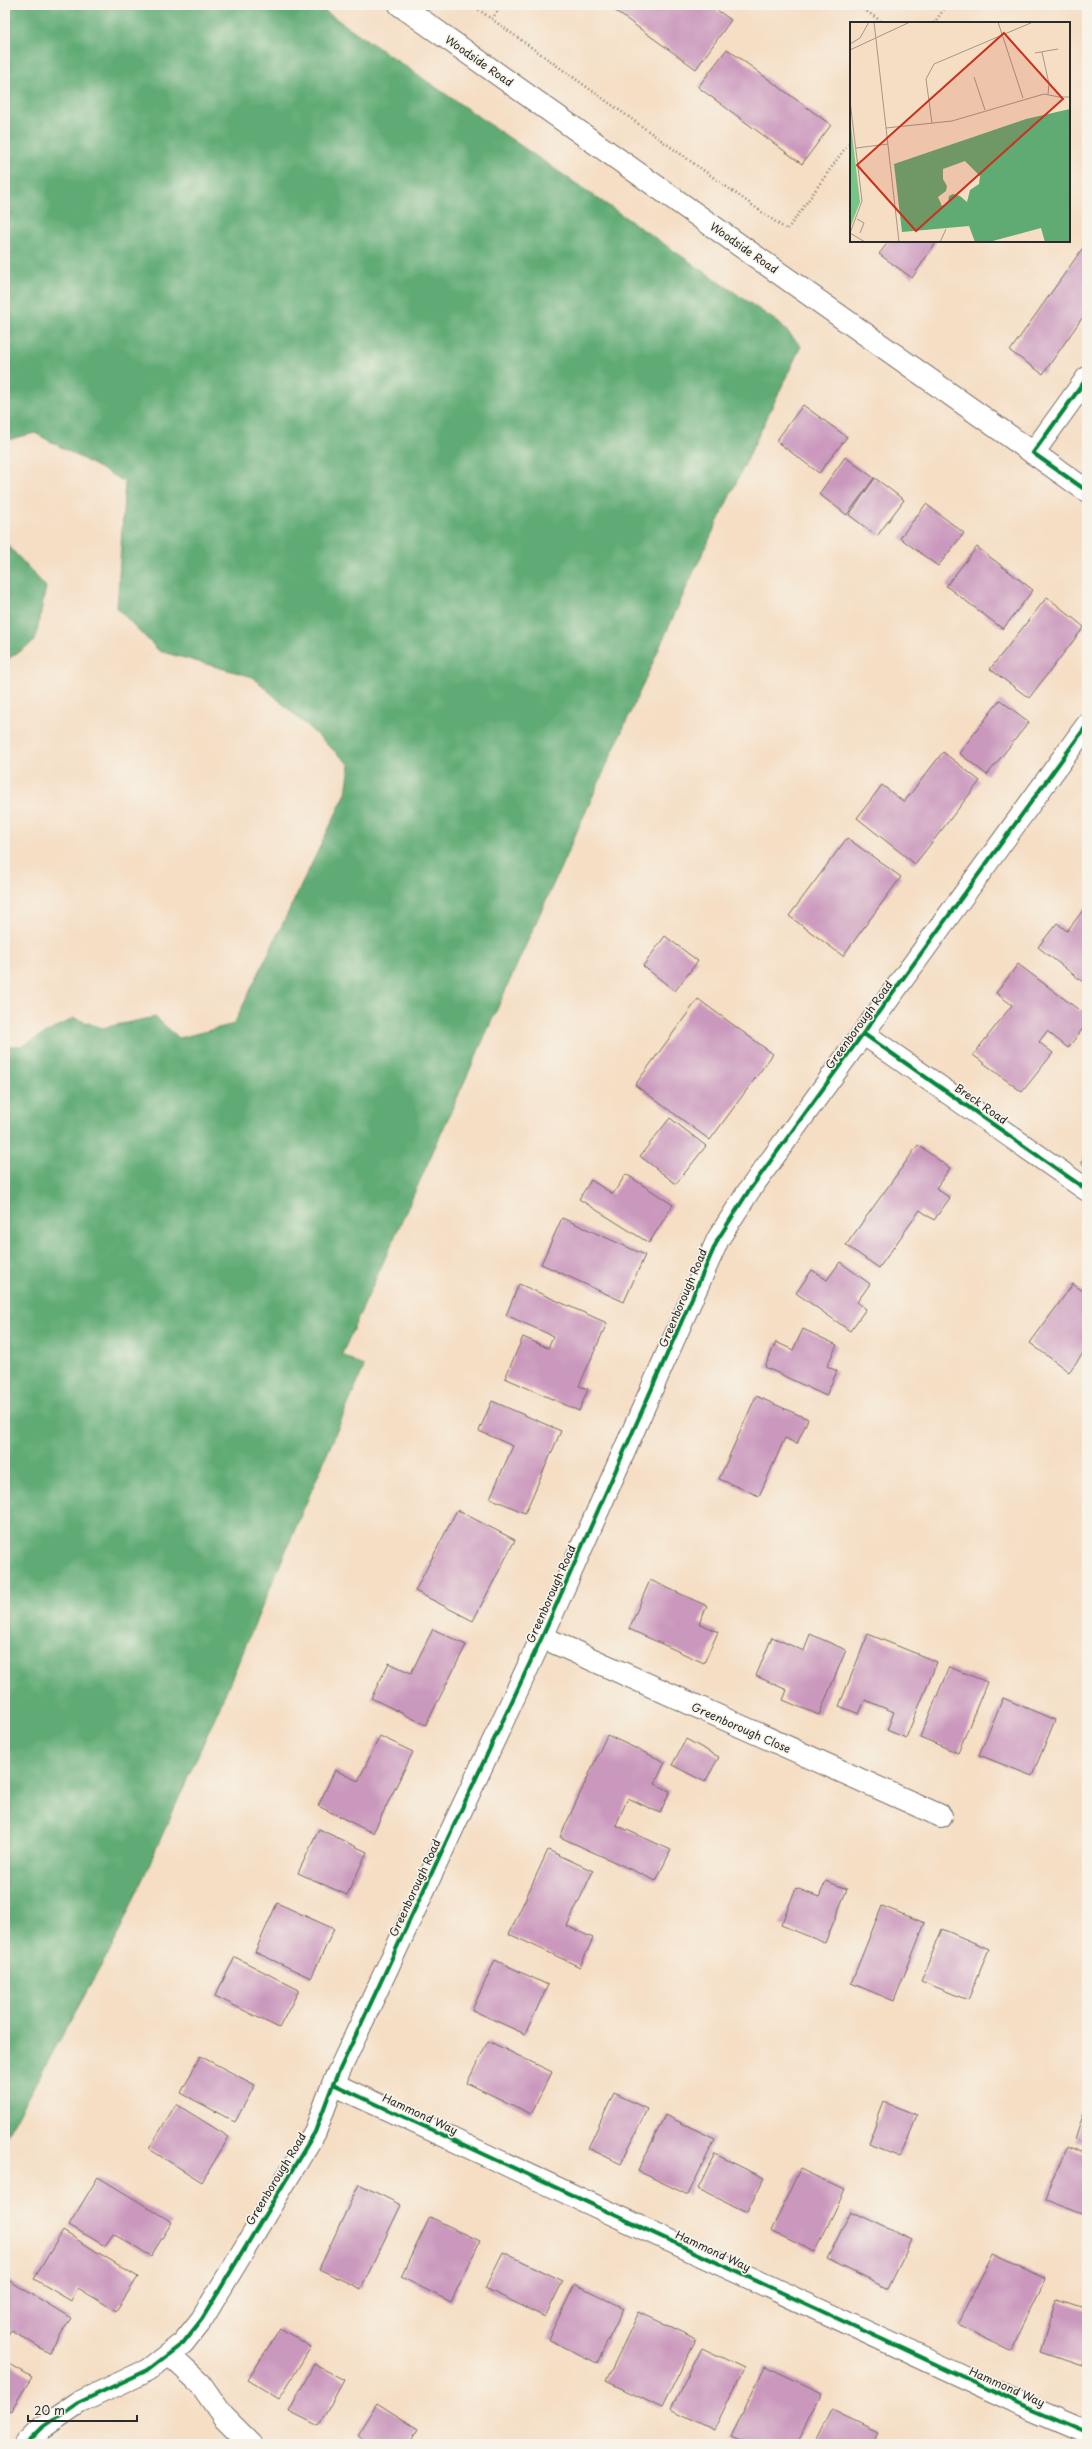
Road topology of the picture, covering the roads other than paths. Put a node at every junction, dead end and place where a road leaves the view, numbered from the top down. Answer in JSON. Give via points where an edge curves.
{"nodes":[{"id":1,"x":400,"y":5,"type":"edge"},
{"id":2,"x":1087,"y":378,"type":"edge"},
{"id":3,"x":1033,"y":453,"type":"junction"},
{"id":4,"x":1087,"y":491,"type":"edge"},
{"id":5,"x":1087,"y":725,"type":"edge"},
{"id":6,"x":864,"y":1034,"type":"junction"},
{"id":7,"x":1087,"y":1190,"type":"edge"},
{"id":8,"x":542,"y":1637,"type":"junction"},
{"id":9,"x":941,"y":1816,"type":"dead end"},
{"id":10,"x":333,"y":2084,"type":"junction"},
{"id":11,"x":169,"y":2354,"type":"junction"},
{"id":12,"x":1087,"y":2432,"type":"edge"},
{"id":13,"x":26,"y":2444,"type":"edge"},
{"id":14,"x":251,"y":2444,"type":"edge"}],
"edges":[{"from":1,"to":3,"type":"street","name":"Woodside Road"},
{"from":2,"to":3,"type":"street"},
{"from":3,"to":4,"type":"street","name":"Woodside Road"},
{"from":5,"to":6,"type":"street","name":"Greenborough Road"},
{"from":6,"to":7,"type":"street","name":"Breck Road"},
{"from":6,"to":8,"type":"street","name":"Greenborough Road","via":[[748,1192],[718,1239]]},
{"from":8,"to":9,"type":"street","name":"Greenborough Close"},
{"from":8,"to":10,"type":"street","name":"Greenborough Road"},
{"from":10,"to":11,"type":"street","name":"Greenborough Road","via":[[315,2132],[206,2312],[183,2343]]},
{"from":10,"to":12,"type":"street","name":"Hammond Way"},
{"from":11,"to":13,"type":"street","name":"Greenborough Road","via":[[148,2370],[78,2403],[44,2427]]},
{"from":11,"to":14,"type":"street","via":[[200,2384],[223,2416]]}]}
